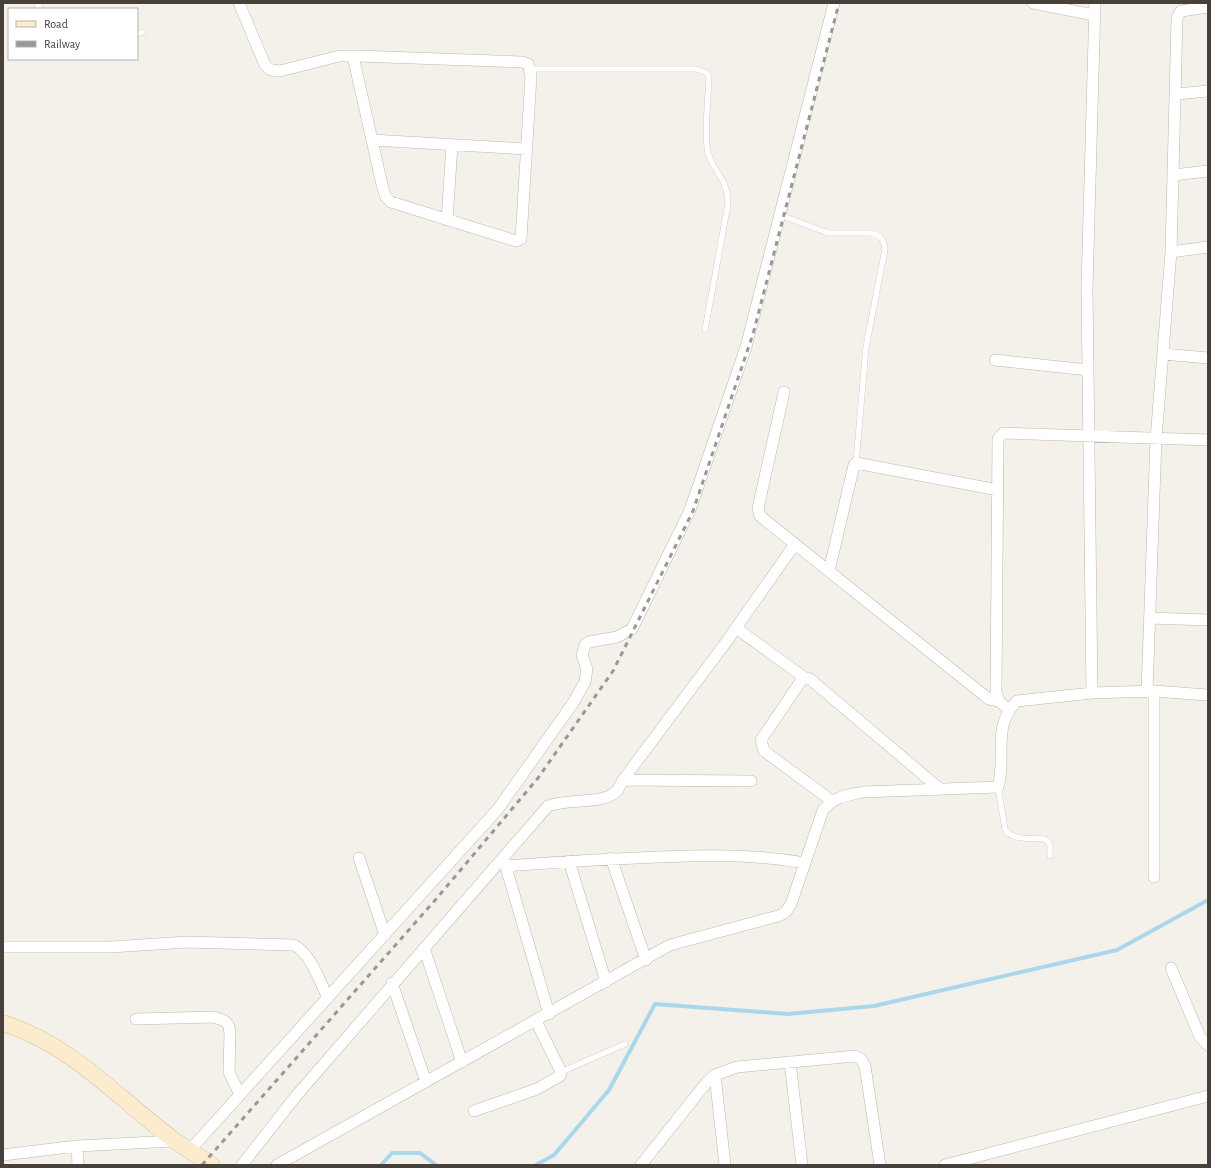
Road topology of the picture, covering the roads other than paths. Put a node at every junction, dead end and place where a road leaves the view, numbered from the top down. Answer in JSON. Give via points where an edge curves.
{"nodes":[{"id":1,"x":240,"y":3,"type":"edge"},
{"id":2,"x":834,"y":3,"type":"edge"},
{"id":3,"x":1033,"y":3,"type":"edge"},
{"id":4,"x":1095,"y":3,"type":"edge"},
{"id":5,"x":1208,"y":7,"type":"edge"},
{"id":6,"x":1094,"y":15,"type":"junction"},
{"id":7,"x":353,"y":56,"type":"junction"},
{"id":8,"x":530,"y":69,"type":"junction"},
{"id":9,"x":1208,"y":90,"type":"edge"},
{"id":10,"x":1176,"y":94,"type":"junction"},
{"id":11,"x":372,"y":140,"type":"junction"},
{"id":12,"x":452,"y":145,"type":"junction"},
{"id":13,"x":527,"y":149,"type":"junction"},
{"id":14,"x":1208,"y":171,"type":"edge"},
{"id":15,"x":1173,"y":175,"type":"junction"},
{"id":16,"x":780,"y":215,"type":"junction"},
{"id":17,"x":447,"y":220,"type":"junction"},
{"id":18,"x":1208,"y":247,"type":"edge"},
{"id":19,"x":1171,"y":252,"type":"junction"},
{"id":20,"x":705,"y":330,"type":"dead end"},
{"id":21,"x":1163,"y":354,"type":"junction"},
{"id":22,"x":1208,"y":358,"type":"edge"},
{"id":23,"x":995,"y":360,"type":"dead end"},
{"id":24,"x":1088,"y":370,"type":"junction"},
{"id":25,"x":784,"y":392,"type":"dead end"},
{"id":26,"x":1088,"y":435,"type":"junction"},
{"id":27,"x":1156,"y":439,"type":"junction"},
{"id":28,"x":1208,"y":440,"type":"edge"},
{"id":29,"x":856,"y":463,"type":"junction"},
{"id":30,"x":998,"y":490,"type":"junction"},
{"id":31,"x":795,"y":544,"type":"junction"},
{"id":32,"x":829,"y":571,"type":"junction"},
{"id":33,"x":1150,"y":618,"type":"junction"},
{"id":34,"x":1208,"y":620,"type":"edge"},
{"id":35,"x":736,"y":628,"type":"junction"},
{"id":36,"x":805,"y":678,"type":"junction"},
{"id":37,"x":1151,"y":691,"type":"junction"},
{"id":38,"x":1092,"y":693,"type":"junction"},
{"id":39,"x":1208,"y":695,"type":"edge"},
{"id":40,"x":999,"y":701,"type":"junction"},
{"id":41,"x":1009,"y":710,"type":"junction"},
{"id":42,"x":623,"y":780,"type":"junction"},
{"id":43,"x":751,"y":781,"type":"dead end"},
{"id":44,"x":998,"y":787,"type":"junction"},
{"id":45,"x":940,"y":789,"type":"junction"},
{"id":46,"x":832,"y":801,"type":"junction"},
{"id":47,"x":1050,"y":856,"type":"dead end"},
{"id":48,"x":359,"y":858,"type":"dead end"},
{"id":49,"x":611,"y":858,"type":"junction"},
{"id":50,"x":569,"y":861,"type":"junction"},
{"id":51,"x":504,"y":862,"type":"junction"},
{"id":52,"x":805,"y":863,"type":"junction"},
{"id":53,"x":1154,"y":877,"type":"dead end"},
{"id":54,"x":385,"y":935,"type":"junction"},
{"id":55,"x":3,"y":947,"type":"edge"},
{"id":56,"x":424,"y":948,"type":"junction"},
{"id":57,"x":646,"y":960,"type":"junction"},
{"id":58,"x":1171,"y":968,"type":"dead end"},
{"id":59,"x":606,"y":982,"type":"junction"},
{"id":60,"x":392,"y":983,"type":"junction"},
{"id":61,"x":328,"y":998,"type":"junction"},
{"id":62,"x":550,"y":1014,"type":"junction"},
{"id":63,"x":136,"y":1019,"type":"dead end"},
{"id":64,"x":536,"y":1021,"type":"junction"},
{"id":65,"x":3,"y":1023,"type":"edge"},
{"id":66,"x":625,"y":1044,"type":"dead end"},
{"id":67,"x":1208,"y":1044,"type":"edge"},
{"id":68,"x":462,"y":1062,"type":"junction"},
{"id":69,"x":790,"y":1062,"type":"junction"},
{"id":70,"x":561,"y":1072,"type":"junction"},
{"id":71,"x":715,"y":1075,"type":"junction"},
{"id":72,"x":426,"y":1082,"type":"junction"},
{"id":73,"x":240,"y":1095,"type":"junction"},
{"id":74,"x":1208,"y":1096,"type":"edge"},
{"id":75,"x":474,"y":1111,"type":"dead end"},
{"id":76,"x":174,"y":1141,"type":"junction"},
{"id":77,"x":77,"y":1146,"type":"junction"},
{"id":78,"x":190,"y":1150,"type":"junction"},
{"id":79,"x":3,"y":1155,"type":"edge"},
{"id":80,"x":78,"y":1165,"type":"edge"},
{"id":81,"x":212,"y":1165,"type":"edge"},
{"id":82,"x":242,"y":1165,"type":"edge"},
{"id":83,"x":277,"y":1165,"type":"edge"},
{"id":84,"x":641,"y":1165,"type":"edge"},
{"id":85,"x":725,"y":1165,"type":"edge"},
{"id":86,"x":802,"y":1165,"type":"edge"},
{"id":87,"x":880,"y":1165,"type":"edge"},
{"id":88,"x":945,"y":1165,"type":"edge"}],
"edges":[{"from":1,"to":7,"type":"street","via":[[264,65],[271,70]]},
{"from":2,"to":16,"type":"street"},
{"from":3,"to":6,"type":"street"},
{"from":4,"to":6,"type":"street"},
{"from":5,"to":10,"type":"street","via":[[1181,11],[1178,14]]},
{"from":6,"to":24,"type":"street","via":[[1086,288]]},
{"from":7,"to":8,"type":"street","via":[[522,62],[528,64]]},
{"from":7,"to":11,"type":"street"},
{"from":8,"to":13,"type":"street"},
{"from":8,"to":20,"type":"lane","via":[[696,69],[707,72],[708,154],[726,185],[728,204]]},
{"from":9,"to":10,"type":"street"},
{"from":10,"to":15,"type":"street"},
{"from":11,"to":12,"type":"street"},
{"from":11,"to":17,"type":"street","via":[[386,197],[391,202]]},
{"from":12,"to":13,"type":"street"},
{"from":12,"to":17,"type":"street"},
{"from":13,"to":17,"type":"street","via":[[521,239],[516,241]]},
{"from":14,"to":15,"type":"street"},
{"from":15,"to":19,"type":"street"},
{"from":16,"to":29,"type":"lane","via":[[828,233],[871,233],[882,238],[884,244],[866,348]]},
{"from":16,"to":54,"type":"street","via":[[746,347],[704,472],[690,510],[632,629],[617,637],[585,645],[582,656],[587,676],[573,703],[498,809]]},
{"from":18,"to":19,"type":"street"},
{"from":19,"to":21,"type":"street"},
{"from":21,"to":22,"type":"street"},
{"from":21,"to":27,"type":"street"},
{"from":23,"to":24,"type":"street"},
{"from":24,"to":26,"type":"street"},
{"from":25,"to":31,"type":"street","via":[[758,512]]},
{"from":26,"to":27,"type":"street"},
{"from":26,"to":30,"type":"street","via":[[1004,433],[998,439]]},
{"from":26,"to":38,"type":"street"},
{"from":27,"to":28,"type":"street"},
{"from":27,"to":33,"type":"street"},
{"from":29,"to":30,"type":"street"},
{"from":29,"to":32,"type":"street"},
{"from":30,"to":40,"type":"street","via":[[996,693]]},
{"from":31,"to":32,"type":"street"},
{"from":31,"to":35,"type":"street"},
{"from":32,"to":40,"type":"street","via":[[985,696]]},
{"from":33,"to":34,"type":"street"},
{"from":33,"to":37,"type":"street"},
{"from":35,"to":36,"type":"street"},
{"from":35,"to":42,"type":"street"},
{"from":36,"to":45,"type":"street","via":[[810,679]]},
{"from":36,"to":46,"type":"street","via":[[800,681],[761,740],[761,746]]},
{"from":37,"to":38,"type":"street"},
{"from":37,"to":39,"type":"street"},
{"from":37,"to":53,"type":"street"},
{"from":38,"to":41,"type":"street","via":[[1017,701]]},
{"from":40,"to":41,"type":"street"},
{"from":41,"to":44,"type":"street","via":[[1003,722]]},
{"from":42,"to":43,"type":"street"},
{"from":42,"to":51,"type":"street","via":[[609,796],[548,806]]},
{"from":44,"to":45,"type":"street"},
{"from":44,"to":47,"type":"lane","via":[[1007,834],[1013,837],[1044,839],[1050,844]]},
{"from":45,"to":46,"type":"street","via":[[863,792],[841,796]]},
{"from":46,"to":52,"type":"street","via":[[823,810]]},
{"from":48,"to":54,"type":"street"},
{"from":49,"to":50,"type":"street"},
{"from":49,"to":52,"type":"street","via":[[731,855]]},
{"from":49,"to":57,"type":"street"},
{"from":50,"to":51,"type":"street"},
{"from":50,"to":59,"type":"street"},
{"from":51,"to":56,"type":"street"},
{"from":51,"to":62,"type":"street"},
{"from":52,"to":57,"type":"street","via":[[791,904],[784,913],[670,946]]},
{"from":54,"to":61,"type":"street"},
{"from":55,"to":61,"type":"street","via":[[111,947],[187,942],[294,945],[302,949]]},
{"from":56,"to":60,"type":"street"},
{"from":56,"to":68,"type":"street"},
{"from":57,"to":59,"type":"street"},
{"from":58,"to":67,"type":"street","via":[[1200,1037]]},
{"from":59,"to":62,"type":"street"},
{"from":60,"to":72,"type":"street"},
{"from":60,"to":82,"type":"street","via":[[296,1096]]},
{"from":61,"to":73,"type":"street"},
{"from":62,"to":64,"type":"street"},
{"from":63,"to":73,"type":"street","via":[[214,1017],[223,1020],[228,1024],[230,1032],[229,1072]]},
{"from":64,"to":68,"type":"street"},
{"from":64,"to":70,"type":"street"},
{"from":65,"to":76,"type":"main road","via":[[28,1031],[78,1061]]},
{"from":66,"to":70,"type":"lane"},
{"from":68,"to":72,"type":"street"},
{"from":69,"to":71,"type":"street","via":[[737,1067]]},
{"from":69,"to":86,"type":"street"},
{"from":69,"to":87,"type":"street","via":[[855,1056],[861,1059],[866,1066]]},
{"from":70,"to":75,"type":"street","via":[[560,1076],[537,1089]]},
{"from":71,"to":84,"type":"street"},
{"from":71,"to":85,"type":"street"},
{"from":72,"to":83,"type":"street"},
{"from":73,"to":78,"type":"street"},
{"from":74,"to":88,"type":"street"},
{"from":76,"to":77,"type":"street"},
{"from":76,"to":78,"type":"main road"},
{"from":77,"to":79,"type":"street"},
{"from":77,"to":80,"type":"street"},
{"from":78,"to":81,"type":"main road"}]}
